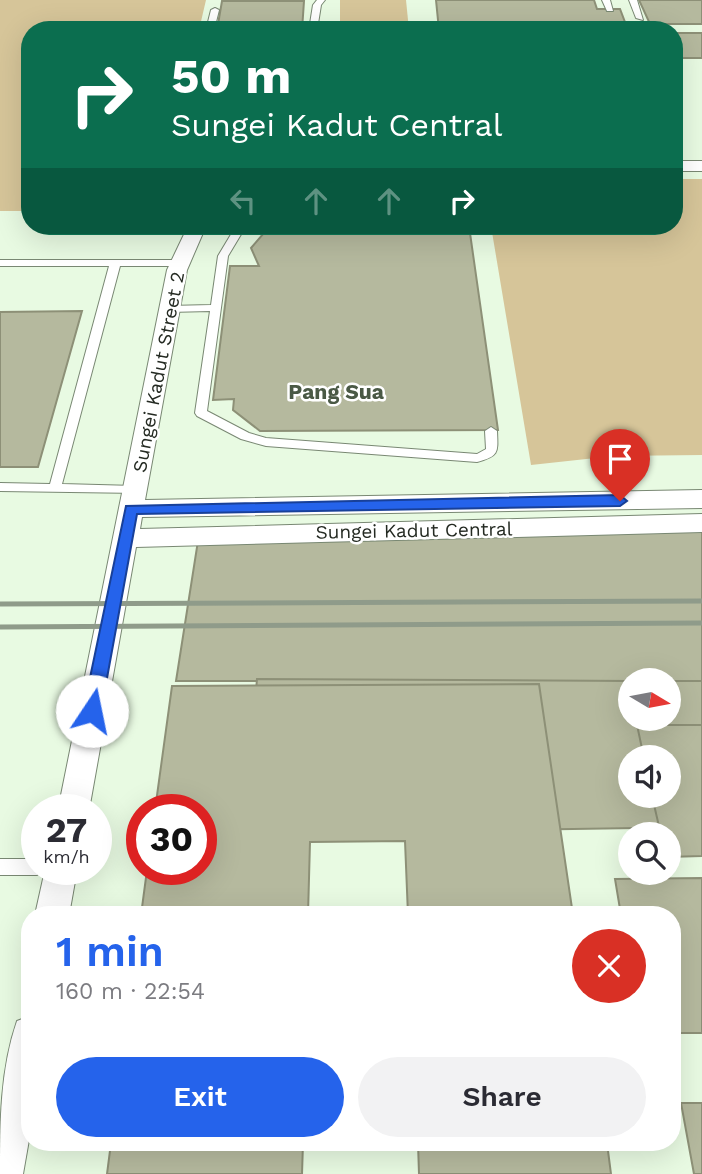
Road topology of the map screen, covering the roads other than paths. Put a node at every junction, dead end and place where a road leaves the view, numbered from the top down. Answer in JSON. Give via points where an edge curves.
{"nodes":[{"id":1,"x":321,"y":0,"type":"edge"},
{"id":2,"x":606,"y":0,"type":"edge"},
{"id":3,"x":632,"y":0,"type":"edge"},
{"id":4,"x":610,"y":9,"type":"dead end"},
{"id":5,"x":215,"y":10,"type":"dead end"},
{"id":6,"x":640,"y":18,"type":"dead end"},
{"id":7,"x":212,"y":21,"type":"edge"},
{"id":8,"x":314,"y":21,"type":"edge"},
{"id":9,"x":683,"y":166,"type":"edge"},
{"id":10,"x":702,"y":166,"type":"edge"},
{"id":11,"x":193,"y":235,"type":"edge"},
{"id":12,"x":235,"y":235,"type":"edge"},
{"id":13,"x":0,"y":263,"type":"edge"},
{"id":14,"x":180,"y":263,"type":"junction"},
{"id":15,"x":115,"y":264,"type":"junction"},
{"id":16,"x":169,"y":309,"type":"junction"},
{"id":17,"x":214,"y":309,"type":"junction"},
{"id":18,"x":491,"y":431,"type":"dead end"},
{"id":19,"x":0,"y":487,"type":"edge"},
{"id":20,"x":55,"y":488,"type":"junction"},
{"id":21,"x":702,"y":499,"type":"edge"},
{"id":22,"x":133,"y":500,"type":"junction"},
{"id":23,"x":702,"y":523,"type":"edge"},
{"id":24,"x":126,"y":538,"type":"junction"},
{"id":25,"x":76,"y":794,"type":"edge"},
{"id":26,"x":0,"y":867,"type":"edge"},
{"id":27,"x":21,"y":867,"type":"edge"},
{"id":28,"x":58,"y":885,"type":"edge"},
{"id":29,"x":54,"y":906,"type":"edge"},
{"id":30,"x":21,"y":1071,"type":"edge"},
{"id":31,"x":6,"y":1132,"type":"edge"},
{"id":32,"x":3,"y":1174,"type":"edge"}],
"edges":[{"from":1,"to":8,"type":"lane"},
{"from":2,"to":4,"type":"lane"},
{"from":3,"to":6,"type":"lane"},
{"from":5,"to":7,"type":"lane"},
{"from":9,"to":10,"type":"street"},
{"from":11,"to":14,"type":"street","name":"Sungei Kadut Street 2"},
{"from":12,"to":17,"type":"lane","via":[[223,256]]},
{"from":13,"to":15,"type":"lane"},
{"from":14,"to":15,"type":"lane"},
{"from":14,"to":16,"type":"street","name":"Sungei Kadut Street 2"},
{"from":15,"to":20,"type":"lane"},
{"from":16,"to":17,"type":"lane"},
{"from":16,"to":22,"type":"street","name":"Sungei Kadut Street 2"},
{"from":17,"to":18,"type":"lane","via":[[201,414],[245,436],[266,442],[477,458],[492,450]]},
{"from":19,"to":20,"type":"lane"},
{"from":20,"to":22,"type":"lane"},
{"from":21,"to":22,"type":"street","name":"Sungei Kadut Central"},
{"from":22,"to":24,"type":"street","name":"Sungei Kadut Street 2"},
{"from":23,"to":24,"type":"street","name":"Sungei Kadut Central"},
{"from":24,"to":25,"type":"street","name":"Sungei Kadut Street 2"},
{"from":26,"to":27,"type":"lane"},
{"from":28,"to":29,"type":"street"},
{"from":30,"to":31,"type":"street"},
{"from":31,"to":32,"type":"street"}]}
